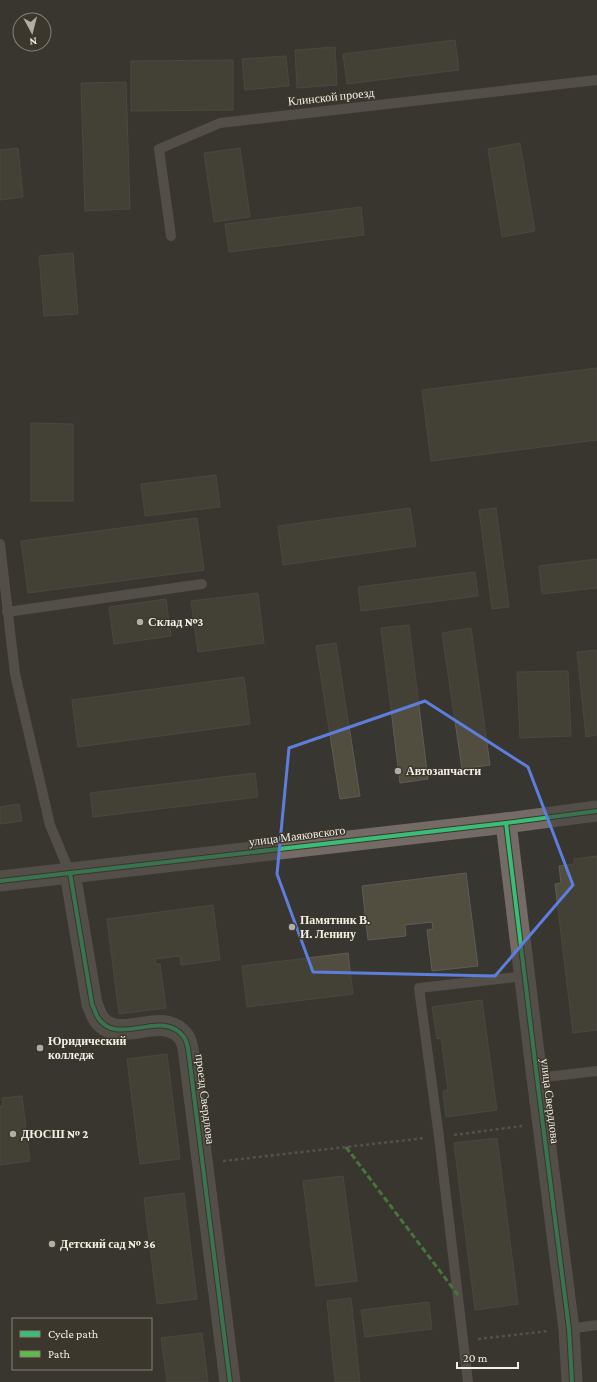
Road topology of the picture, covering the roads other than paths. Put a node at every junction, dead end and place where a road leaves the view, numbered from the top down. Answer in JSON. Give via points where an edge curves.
{"nodes":[{"id":1,"x":597,"y":80,"type":"edge"},
{"id":2,"x":171,"y":236,"type":"dead end"},
{"id":3,"x":0,"y":544,"type":"edge"},
{"id":4,"x":202,"y":584,"type":"dead end"},
{"id":5,"x":7,"y":612,"type":"junction"},
{"id":6,"x":597,"y":811,"type":"edge"},
{"id":7,"x":506,"y":823,"type":"junction"},
{"id":8,"x":70,"y":873,"type":"junction"},
{"id":9,"x":0,"y":881,"type":"edge"},
{"id":10,"x":525,"y":976,"type":"junction"},
{"id":11,"x":597,"y":1071,"type":"edge"},
{"id":12,"x":537,"y":1078,"type":"junction"},
{"id":13,"x":597,"y":1325,"type":"edge"},
{"id":14,"x":569,"y":1328,"type":"junction"},
{"id":15,"x":230,"y":1382,"type":"edge"},
{"id":16,"x":468,"y":1382,"type":"edge"},
{"id":17,"x":572,"y":1382,"type":"edge"}],
"edges":[{"from":1,"to":2,"type":"lane","name":"Клинской проезд","via":[[220,122],[159,149]]},
{"from":3,"to":5,"type":"lane"},
{"from":4,"to":5,"type":"lane"},
{"from":5,"to":8,"type":"lane","via":[[15,674],[50,825]]},
{"from":6,"to":7,"type":"street","name":"улица Маяковского"},
{"from":7,"to":8,"type":"street","name":"улица Маяковского"},
{"from":7,"to":10,"type":"street","name":"улица Свердлова"},
{"from":8,"to":9,"type":"street","name":"улица Маяковского"},
{"from":8,"to":15,"type":"street","name":"проезд Свердлова","via":[[92,1004],[97,1017],[106,1026],[118,1030],[165,1025],[183,1036],[188,1048]]},
{"from":10,"to":12,"type":"street","name":"улица Свердлова"},
{"from":10,"to":16,"type":"lane","via":[[419,988]]},
{"from":11,"to":12,"type":"lane"},
{"from":12,"to":14,"type":"street","name":"улица Свердлова"},
{"from":13,"to":14,"type":"lane"},
{"from":14,"to":17,"type":"street","name":"улица Свердлова"}]}
